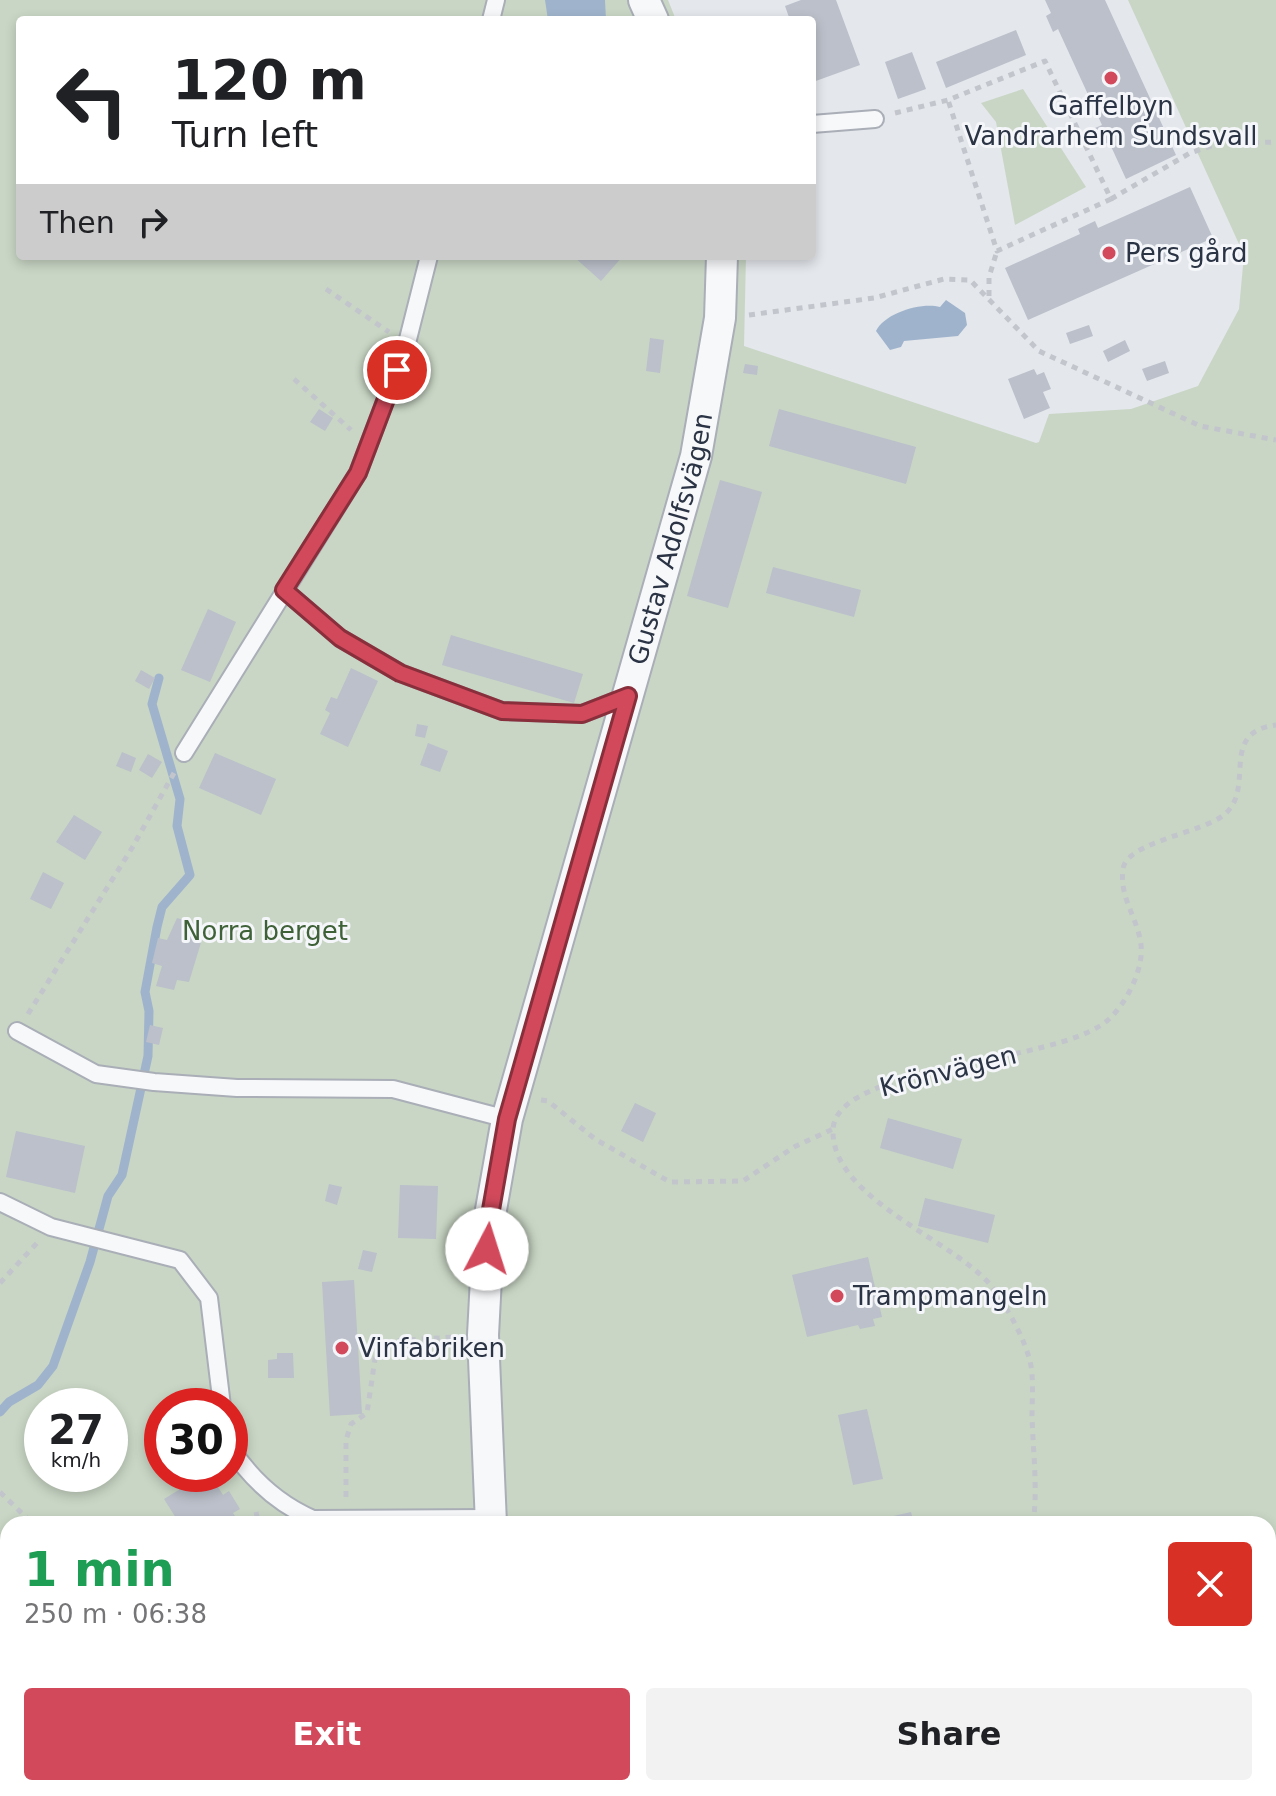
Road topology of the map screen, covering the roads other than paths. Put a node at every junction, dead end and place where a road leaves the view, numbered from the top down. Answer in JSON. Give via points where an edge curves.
{"nodes":[{"id":1,"x":875,"y":119,"type":"road end"},
{"id":2,"x":816,"y":124,"type":"edge"},
{"id":3,"x":428,"y":260,"type":"edge"},
{"id":4,"x":722,"y":260,"type":"edge"},
{"id":5,"x":284,"y":590,"type":"junction"},
{"id":6,"x":628,"y":696,"type":"junction"},
{"id":7,"x":184,"y":753,"type":"dead end"},
{"id":8,"x":17,"y":1031,"type":"road end"},
{"id":9,"x":511,"y":1107,"type":"junction"},
{"id":10,"x":0,"y":1202,"type":"edge"},
{"id":11,"x":220,"y":1388,"type":"edge"},
{"id":12,"x":248,"y":1472,"type":"edge"},
{"id":13,"x":306,"y":1516,"type":"edge"},
{"id":14,"x":491,"y":1516,"type":"edge"}],
"edges":[{"from":1,"to":2,"type":"lane"},
{"from":3,"to":5,"type":"lane","via":[[407,343],[358,473]]},
{"from":4,"to":6,"type":"street","name":"Gustav Adolfsvägen","via":[[720,318],[696,456]]},
{"from":5,"to":6,"type":"lane","via":[[340,638],[400,673],[502,711],[582,714]]},
{"from":5,"to":7,"type":"lane"},
{"from":6,"to":9,"type":"street","name":"Gustav Adolfsvägen"},
{"from":8,"to":9,"type":"lane","via":[[96,1074],[237,1088],[393,1089]]},
{"from":9,"to":14,"type":"street","name":"Gustav Adolfsvägen","via":[[489,1221],[483,1335]]},
{"from":10,"to":11,"type":"lane","via":[[51,1227],[180,1260],[209,1298]]},
{"from":12,"to":13,"type":"lane","via":[[287,1508]]}]}
